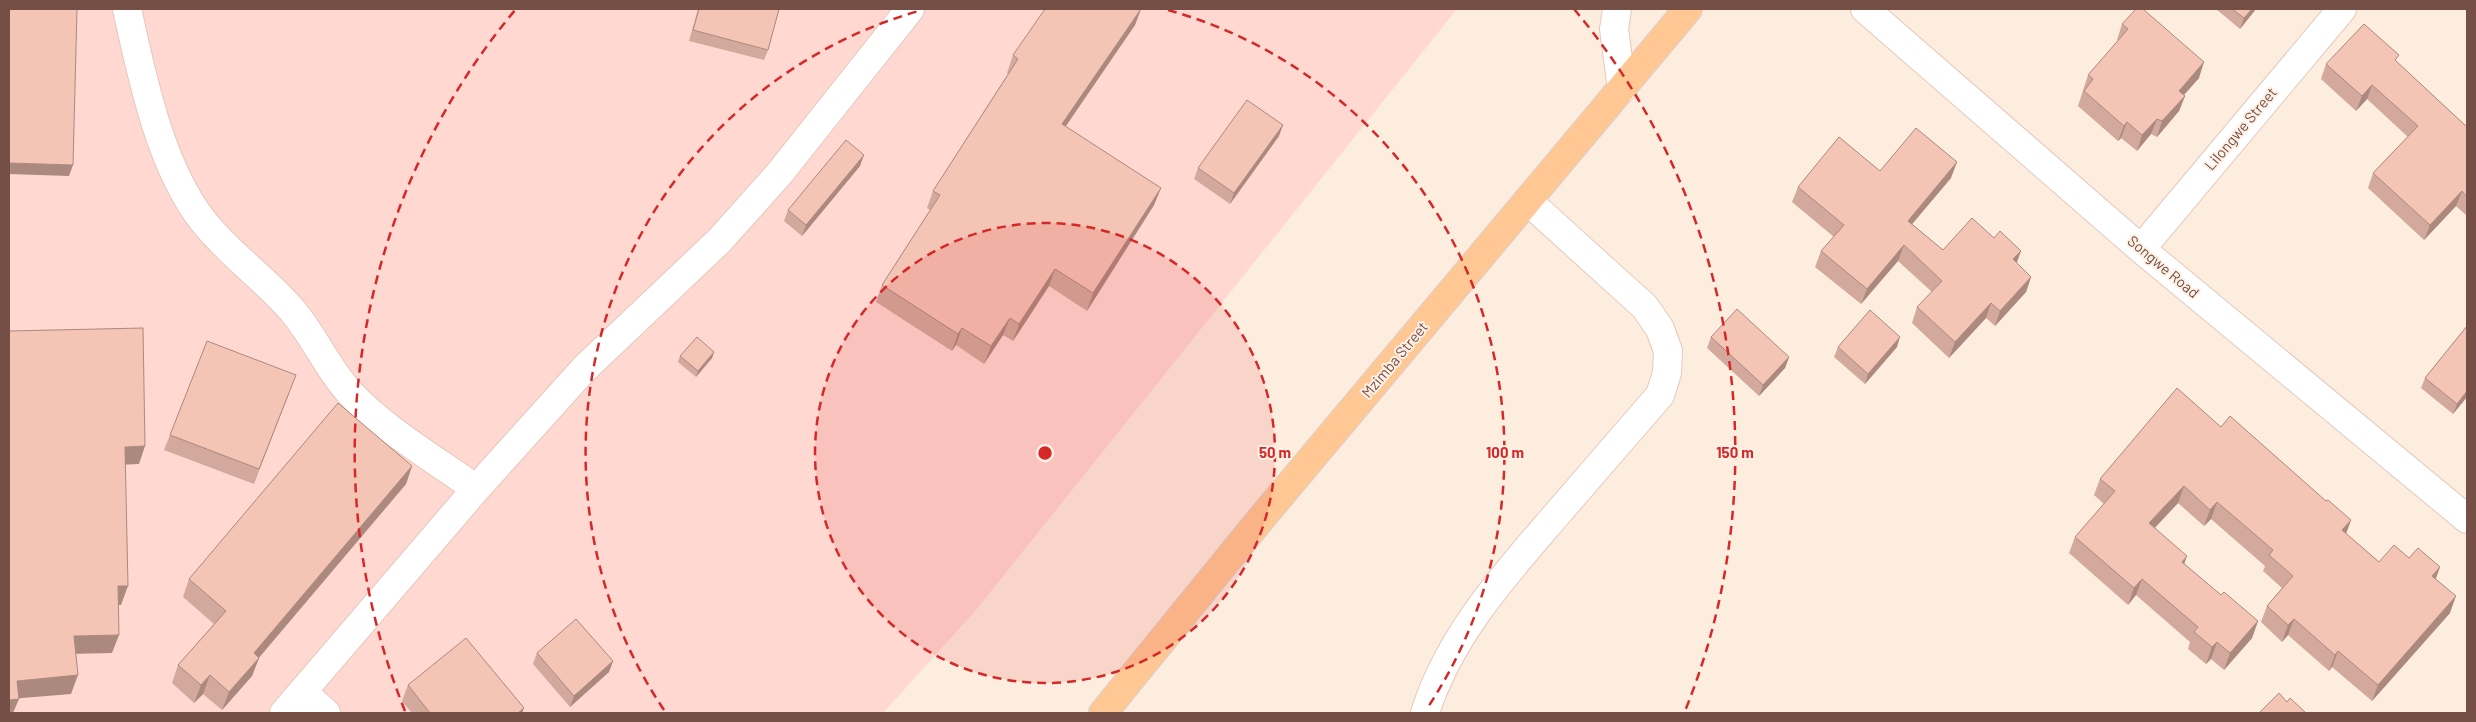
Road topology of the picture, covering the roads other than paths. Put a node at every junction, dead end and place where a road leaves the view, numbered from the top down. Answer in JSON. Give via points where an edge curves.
{"nodes":[{"id":1,"x":127,"y":9,"type":"edge"},
{"id":2,"x":910,"y":9,"type":"edge"},
{"id":3,"x":1617,"y":9,"type":"edge"},
{"id":4,"x":1688,"y":9,"type":"edge"},
{"id":5,"x":1865,"y":9,"type":"edge"},
{"id":6,"x":2342,"y":9,"type":"edge"},
{"id":7,"x":1622,"y":89,"type":"junction"},
{"id":8,"x":1529,"y":202,"type":"junction"},
{"id":9,"x":2141,"y":249,"type":"junction"},
{"id":10,"x":476,"y":489,"type":"junction"},
{"id":11,"x":2467,"y":519,"type":"edge"},
{"id":12,"x":304,"y":693,"type":"junction"},
{"id":13,"x":284,"y":713,"type":"edge"},
{"id":14,"x":326,"y":713,"type":"edge"},
{"id":15,"x":1104,"y":713,"type":"edge"},
{"id":16,"x":1425,"y":713,"type":"edge"}],
"edges":[{"from":1,"to":10,"type":"street","via":[[149,98],[173,173],[203,221],[290,308],[315,340],[333,373],[366,409]]},
{"from":2,"to":10,"type":"street","via":[[779,174],[718,241],[584,368]]},
{"from":3,"to":7,"type":"street","via":[[1614,29]]},
{"from":4,"to":7,"type":"main road","name":"Mzimba Street"},
{"from":5,"to":9,"type":"street","name":"Songwe Road"},
{"from":6,"to":9,"type":"street","name":"Lilongwe Street"},
{"from":7,"to":8,"type":"main road","name":"Mzimba Street"},
{"from":8,"to":15,"type":"main road","name":"Mzimba Street","via":[[1260,520]]},
{"from":8,"to":16,"type":"street","via":[[1645,307],[1660,329],[1668,351],[1667,373],[1660,394],[1502,578],[1458,639],[1430,695]]},
{"from":9,"to":11,"type":"street","name":"Songwe Road"},
{"from":10,"to":12,"type":"street"},
{"from":12,"to":13,"type":"street"},
{"from":12,"to":14,"type":"street"}]}
